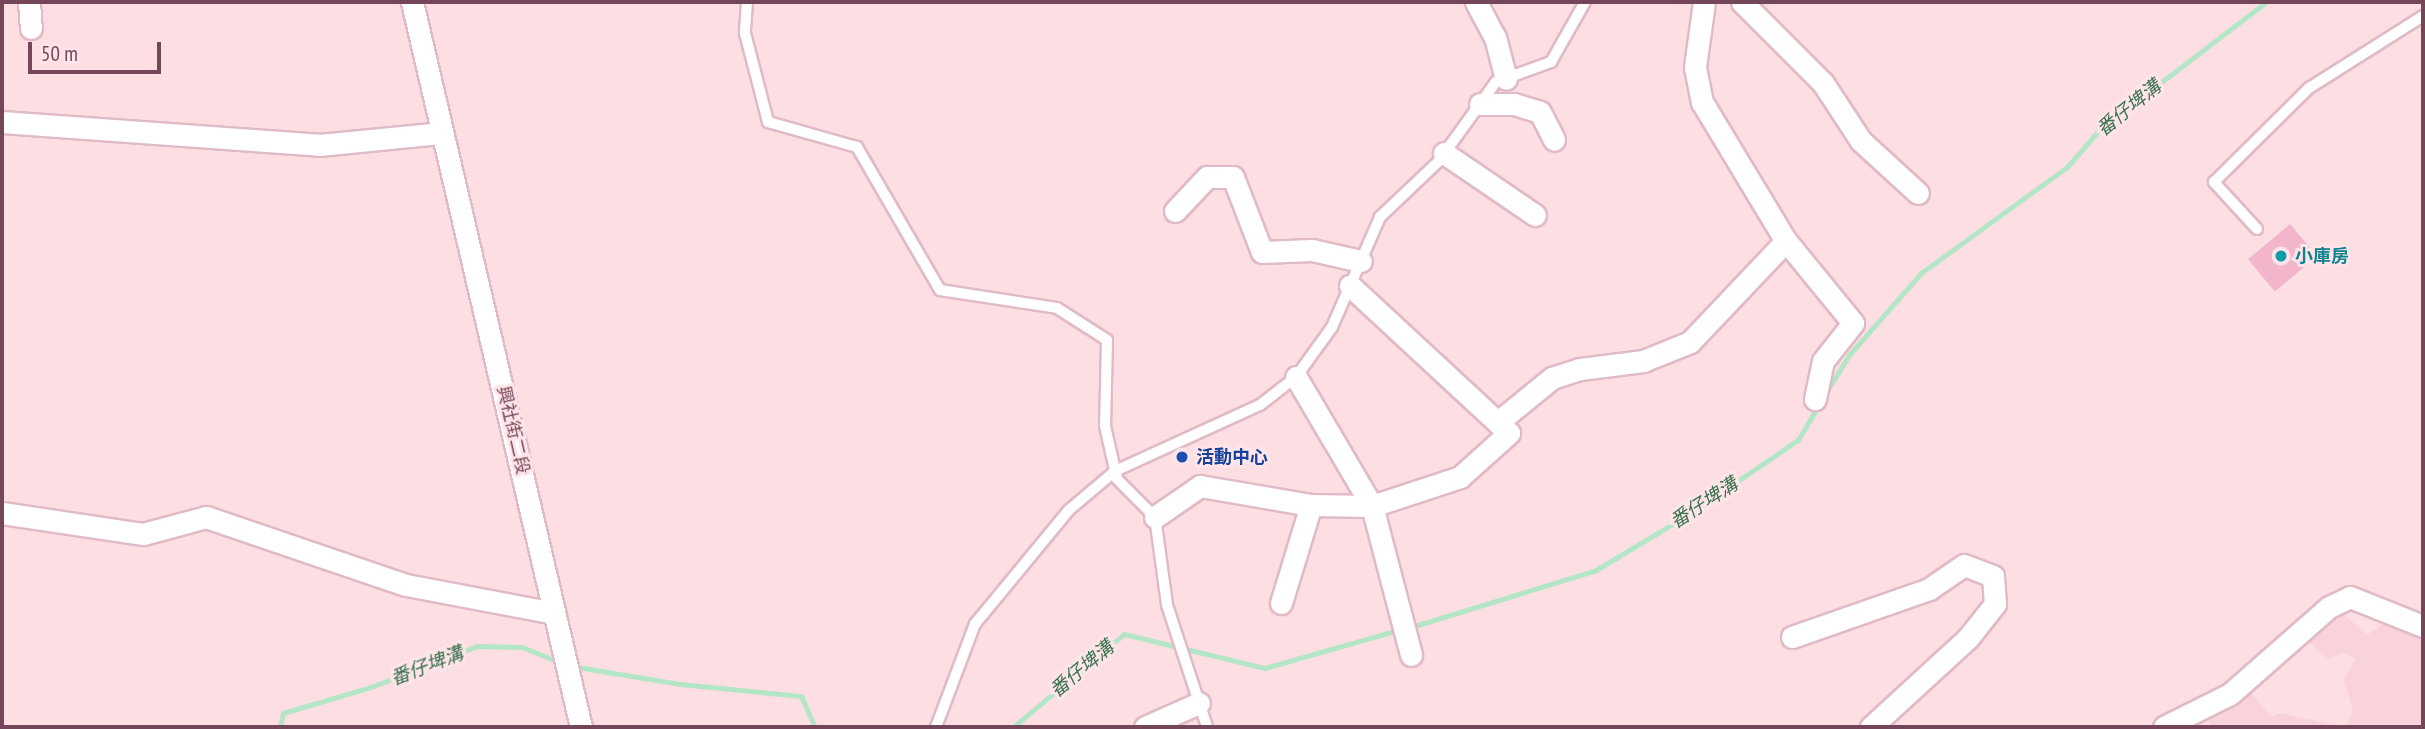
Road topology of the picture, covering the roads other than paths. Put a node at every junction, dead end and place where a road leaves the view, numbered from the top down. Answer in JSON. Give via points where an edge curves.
{"nodes":[{"id":1,"x":29,"y":2,"type":"edge"},
{"id":2,"x":412,"y":2,"type":"edge"},
{"id":3,"x":747,"y":2,"type":"edge"},
{"id":4,"x":1476,"y":2,"type":"edge"},
{"id":5,"x":1585,"y":2,"type":"edge"},
{"id":6,"x":1704,"y":2,"type":"edge"},
{"id":7,"x":1742,"y":2,"type":"edge"},
{"id":8,"x":2423,"y":16,"type":"edge"},
{"id":9,"x":30,"y":28,"type":"dead end"},
{"id":10,"x":1506,"y":79,"type":"junction"},
{"id":11,"x":1480,"y":104,"type":"junction"},
{"id":12,"x":2,"y":122,"type":"edge"},
{"id":13,"x":442,"y":133,"type":"junction"},
{"id":14,"x":1554,"y":139,"type":"dead end"},
{"id":15,"x":1444,"y":153,"type":"junction"},
{"id":16,"x":1918,"y":193,"type":"dead end"},
{"id":17,"x":1175,"y":211,"type":"dead end"},
{"id":18,"x":1535,"y":215,"type":"dead end"},
{"id":19,"x":2256,"y":229,"type":"dead end"},
{"id":20,"x":1786,"y":241,"type":"junction"},
{"id":21,"x":1361,"y":261,"type":"junction"},
{"id":22,"x":1350,"y":286,"type":"junction"},
{"id":23,"x":1296,"y":377,"type":"junction"},
{"id":24,"x":1815,"y":399,"type":"dead end"},
{"id":25,"x":1498,"y":422,"type":"junction"},
{"id":26,"x":1115,"y":471,"type":"junction"},
{"id":27,"x":1311,"y":505,"type":"junction"},
{"id":28,"x":1372,"y":506,"type":"junction"},
{"id":29,"x":2,"y":513,"type":"edge"},
{"id":30,"x":1155,"y":517,"type":"junction"},
{"id":31,"x":1280,"y":603,"type":"dead end"},
{"id":32,"x":554,"y":613,"type":"junction"},
{"id":33,"x":2423,"y":626,"type":"edge"},
{"id":34,"x":1792,"y":637,"type":"dead end"},
{"id":35,"x":1411,"y":656,"type":"dead end"},
{"id":36,"x":1199,"y":702,"type":"junction"},
{"id":37,"x":581,"y":727,"type":"edge"},
{"id":38,"x":936,"y":727,"type":"edge"},
{"id":39,"x":1145,"y":727,"type":"edge"},
{"id":40,"x":1207,"y":727,"type":"edge"},
{"id":41,"x":1871,"y":727,"type":"edge"},
{"id":42,"x":2164,"y":727,"type":"edge"}],
"edges":[{"from":1,"to":9,"type":"street"},
{"from":2,"to":13,"type":"street","name":"興社街二段"},
{"from":3,"to":26,"type":"lane","via":[[745,33],[768,122],[856,147],[940,290],[1057,308],[1107,340],[1105,426]]},
{"from":4,"to":10,"type":"street","via":[[1495,37]]},
{"from":5,"to":10,"type":"lane","via":[[1551,62]]},
{"from":6,"to":20,"type":"street","via":[[1695,67],[1702,102]]},
{"from":7,"to":16,"type":"street","via":[[1823,83],[1861,141]]},
{"from":8,"to":19,"type":"lane","via":[[2309,88],[2214,182]]},
{"from":10,"to":11,"type":"lane","via":[[1496,82]]},
{"from":11,"to":14,"type":"street","via":[[1514,104],[1540,112]]},
{"from":11,"to":15,"type":"lane"},
{"from":12,"to":13,"type":"street","via":[[319,145]]},
{"from":13,"to":32,"type":"street","name":"興社街二段"},
{"from":15,"to":18,"type":"street"},
{"from":15,"to":21,"type":"lane","via":[[1380,218]]},
{"from":17,"to":21,"type":"street","via":[[1206,177],[1233,177],[1262,252],[1312,250]]},
{"from":20,"to":24,"type":"street","via":[[1853,323],[1823,361]]},
{"from":20,"to":25,"type":"street","via":[[1689,342],[1643,361],[1580,369],[1552,378]]},
{"from":21,"to":22,"type":"lane"},
{"from":22,"to":23,"type":"lane","via":[[1332,327]]},
{"from":22,"to":25,"type":"street"},
{"from":23,"to":26,"type":"lane","via":[[1260,405]]},
{"from":23,"to":28,"type":"street"},
{"from":25,"to":28,"type":"street","via":[[1509,433],[1460,477]]},
{"from":26,"to":30,"type":"lane","via":[[1117,479]]},
{"from":26,"to":38,"type":"lane","via":[[1069,510],[975,624]]},
{"from":27,"to":28,"type":"street"},
{"from":27,"to":30,"type":"street","via":[[1200,486]]},
{"from":27,"to":31,"type":"street"},
{"from":28,"to":35,"type":"street"},
{"from":29,"to":32,"type":"street","via":[[143,534],[206,517],[406,585]]},
{"from":30,"to":36,"type":"lane","via":[[1167,605]]},
{"from":32,"to":37,"type":"street","name":"興社街二段"},
{"from":33,"to":42,"type":"street","via":[[2350,597],[2329,607],[2230,694]]},
{"from":34,"to":41,"type":"street","via":[[1929,589],[1964,565],[1993,576],[1995,604],[1968,638]]},
{"from":36,"to":39,"type":"street"},
{"from":36,"to":40,"type":"lane"}]}
